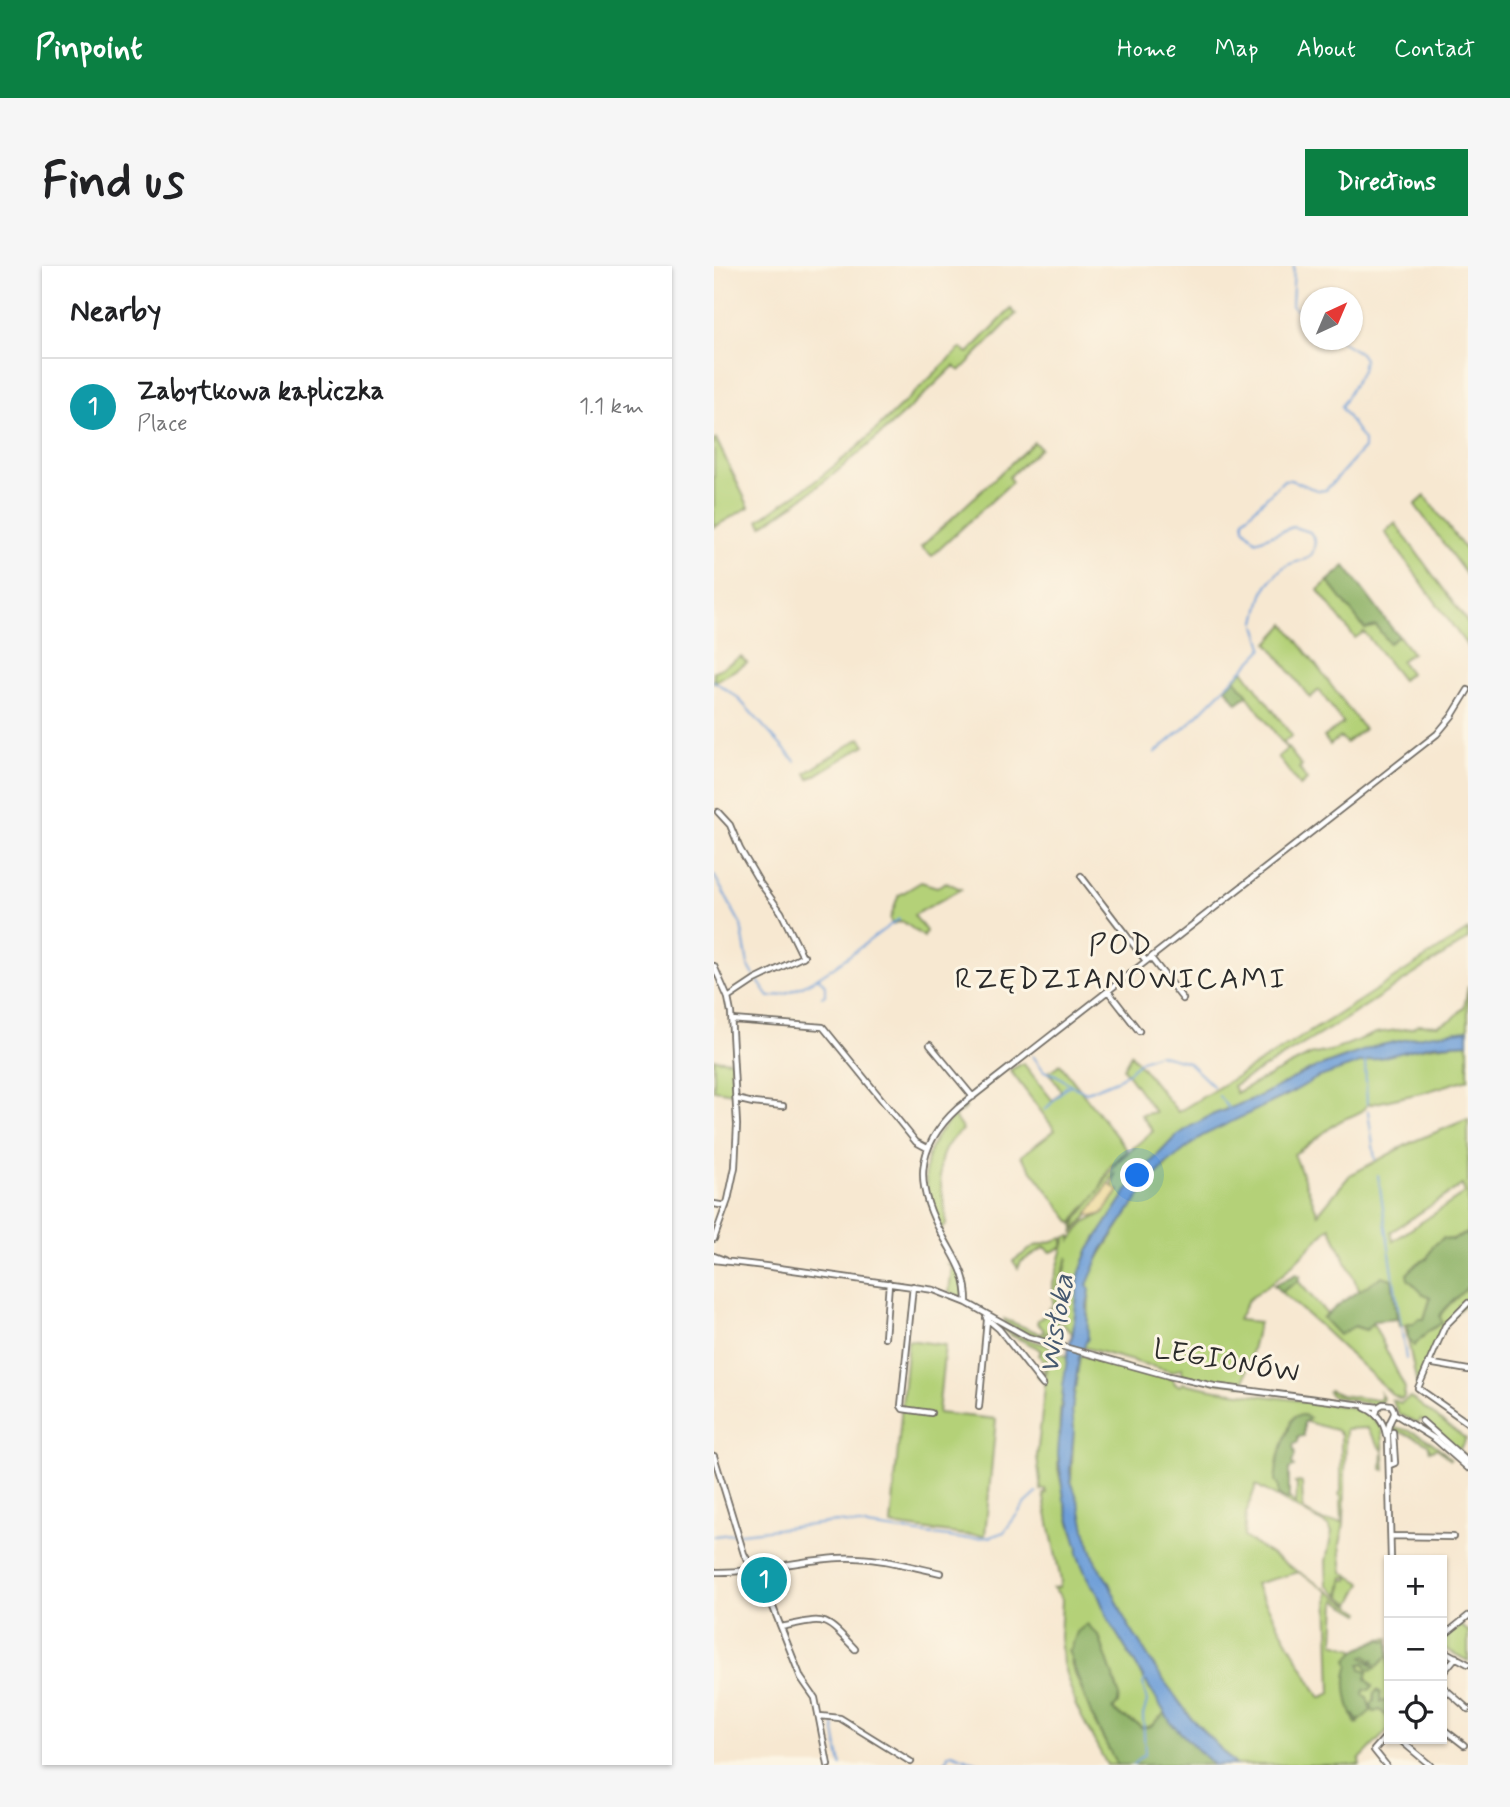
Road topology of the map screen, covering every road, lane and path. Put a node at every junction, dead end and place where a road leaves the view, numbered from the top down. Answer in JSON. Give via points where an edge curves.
{"nodes":[{"id":1,"x":1468,"y":690,"type":"edge"},
{"id":2,"x":718,"y":812,"type":"dead end"},
{"id":3,"x":1081,"y":876,"type":"dead end"},
{"id":4,"x":1149,"y":960,"type":"junction"},
{"id":5,"x":714,"y":966,"type":"edge"},
{"id":6,"x":1108,"y":991,"type":"junction"},
{"id":7,"x":728,"y":998,"type":"junction"},
{"id":8,"x":1183,"y":999,"type":"dead end"},
{"id":9,"x":732,"y":1020,"type":"junction"},
{"id":10,"x":1139,"y":1031,"type":"dead end"},
{"id":11,"x":930,"y":1045,"type":"dead end"},
{"id":12,"x":973,"y":1097,"type":"junction"},
{"id":13,"x":736,"y":1099,"type":"junction"},
{"id":14,"x":783,"y":1106,"type":"dead end"},
{"id":15,"x":927,"y":1148,"type":"junction"},
{"id":16,"x":714,"y":1204,"type":"edge"},
{"id":17,"x":726,"y":1206,"type":"junction"},
{"id":18,"x":714,"y":1239,"type":"edge"},
{"id":19,"x":714,"y":1258,"type":"edge"},
{"id":20,"x":889,"y":1283,"type":"junction"},
{"id":21,"x":913,"y":1286,"type":"junction"},
{"id":22,"x":967,"y":1303,"type":"junction"},
{"id":23,"x":1468,"y":1303,"type":"edge"},
{"id":24,"x":987,"y":1317,"type":"junction"},
{"id":25,"x":885,"y":1338,"type":"dead end"},
{"id":26,"x":1428,"y":1363,"type":"junction"},
{"id":27,"x":1468,"y":1370,"type":"edge"},
{"id":28,"x":1043,"y":1385,"type":"dead end"},
{"id":29,"x":979,"y":1406,"type":"dead end"},
{"id":30,"x":1360,"y":1406,"type":"junction"},
{"id":31,"x":1378,"y":1407,"type":"junction"},
{"id":32,"x":932,"y":1413,"type":"dead end"},
{"id":33,"x":1376,"y":1413,"type":"junction"},
{"id":34,"x":1395,"y":1414,"type":"junction"},
{"id":35,"x":1391,"y":1421,"type":"junction"},
{"id":36,"x":1422,"y":1421,"type":"dead end"},
{"id":37,"x":1382,"y":1422,"type":"junction"},
{"id":38,"x":1468,"y":1423,"type":"edge"},
{"id":39,"x":1413,"y":1425,"type":"junction"},
{"id":40,"x":1393,"y":1432,"type":"dead end"},
{"id":41,"x":1388,"y":1443,"type":"junction"},
{"id":42,"x":714,"y":1456,"type":"edge"},
{"id":43,"x":1468,"y":1462,"type":"edge"},
{"id":44,"x":1390,"y":1465,"type":"junction"},
{"id":45,"x":1468,"y":1468,"type":"edge"},
{"id":46,"x":1391,"y":1536,"type":"junction"},
{"id":47,"x":1453,"y":1537,"type":"dead end"},
{"id":48,"x":1391,"y":1555,"type":"edge"},
{"id":49,"x":752,"y":1569,"type":"junction"},
{"id":50,"x":715,"y":1572,"type":"edge"},
{"id":51,"x":941,"y":1573,"type":"dead end"},
{"id":52,"x":1468,"y":1616,"type":"edge"},
{"id":53,"x":781,"y":1627,"type":"junction"},
{"id":54,"x":1447,"y":1633,"type":"edge"},
{"id":55,"x":855,"y":1649,"type":"dead end"},
{"id":56,"x":1447,"y":1652,"type":"edge"},
{"id":57,"x":1456,"y":1657,"type":"junction"},
{"id":58,"x":1468,"y":1664,"type":"edge"},
{"id":59,"x":1447,"y":1668,"type":"edge"},
{"id":60,"x":1447,"y":1690,"type":"edge"},
{"id":61,"x":1468,"y":1709,"type":"edge"},
{"id":62,"x":820,"y":1716,"type":"junction"},
{"id":63,"x":1447,"y":1732,"type":"edge"},
{"id":64,"x":1384,"y":1739,"type":"edge"},
{"id":65,"x":1405,"y":1744,"type":"edge"},
{"id":66,"x":1464,"y":1745,"type":"dead end"},
{"id":67,"x":911,"y":1762,"type":"dead end"},
{"id":68,"x":828,"y":1765,"type":"edge"},
{"id":69,"x":1386,"y":1765,"type":"edge"},
{"id":70,"x":1430,"y":1765,"type":"edge"}],
"edges":[{"from":1,"to":4,"type":"street","via":[[1437,734]]},
{"from":2,"to":7,"type":"street","via":[[730,825],[804,956]]},
{"from":3,"to":4,"type":"street"},
{"from":4,"to":6,"type":"street"},
{"from":4,"to":8,"type":"street"},
{"from":5,"to":7,"type":"street"},
{"from":6,"to":10,"type":"street"},
{"from":6,"to":12,"type":"street"},
{"from":7,"to":9,"type":"street"},
{"from":9,"to":13,"type":"street"},
{"from":9,"to":15,"type":"street","via":[[823,1027],[916,1142]]},
{"from":11,"to":12,"type":"street"},
{"from":12,"to":15,"type":"street","via":[[943,1123]]},
{"from":13,"to":14,"type":"street"},
{"from":13,"to":17,"type":"street","via":[[735,1167]]},
{"from":15,"to":22,"type":"street","via":[[922,1173],[927,1204],[963,1272]]},
{"from":16,"to":17,"type":"street"},
{"from":17,"to":18,"type":"street"},
{"from":19,"to":20,"type":"street"},
{"from":20,"to":21,"type":"street"},
{"from":20,"to":25,"type":"street"},
{"from":21,"to":22,"type":"street"},
{"from":21,"to":32,"type":"street","via":[[901,1406]]},
{"from":22,"to":24,"type":"street"},
{"from":23,"to":26,"type":"street","via":[[1445,1326]]},
{"from":24,"to":28,"type":"street"},
{"from":24,"to":29,"type":"street"},
{"from":24,"to":30,"type":"street","name":"LEGIONÓW","via":[[1052,1344],[1178,1378]]},
{"from":26,"to":27,"type":"street"},
{"from":26,"to":38,"type":"street","via":[[1418,1388]]},
{"from":30,"to":31,"type":"street","name":"LEGIONÓW"},
{"from":30,"to":33,"type":"street","name":"LEGIONÓW"},
{"from":31,"to":33,"type":"street"},
{"from":31,"to":34,"type":"street","via":[[1389,1404]]},
{"from":33,"to":37,"type":"street"},
{"from":34,"to":35,"type":"street"},
{"from":34,"to":39,"type":"street"},
{"from":35,"to":37,"type":"street"},
{"from":35,"to":39,"type":"street"},
{"from":35,"to":41,"type":"street"},
{"from":36,"to":43,"type":"street"},
{"from":37,"to":41,"type":"street"},
{"from":39,"to":45,"type":"street"},
{"from":40,"to":44,"type":"street","via":[[1395,1463]]},
{"from":41,"to":44,"type":"street"},
{"from":42,"to":49,"type":"street"},
{"from":44,"to":46,"type":"street"},
{"from":46,"to":47,"type":"street"},
{"from":46,"to":48,"type":"street"},
{"from":49,"to":50,"type":"street"},
{"from":49,"to":51,"type":"street","via":[[842,1558]]},
{"from":49,"to":53,"type":"street"},
{"from":52,"to":54,"type":"street"},
{"from":53,"to":55,"type":"street","via":[[826,1621]]},
{"from":53,"to":62,"type":"street"},
{"from":56,"to":57,"type":"street"},
{"from":57,"to":58,"type":"street"},
{"from":57,"to":59,"type":"street"},
{"from":60,"to":61,"type":"street"},
{"from":62,"to":67,"type":"street","via":[[840,1718]]},
{"from":62,"to":68,"type":"street"},
{"from":63,"to":66,"type":"street"},
{"from":64,"to":69,"type":"street","via":[[1374,1750]]},
{"from":65,"to":70,"type":"street"}]}
